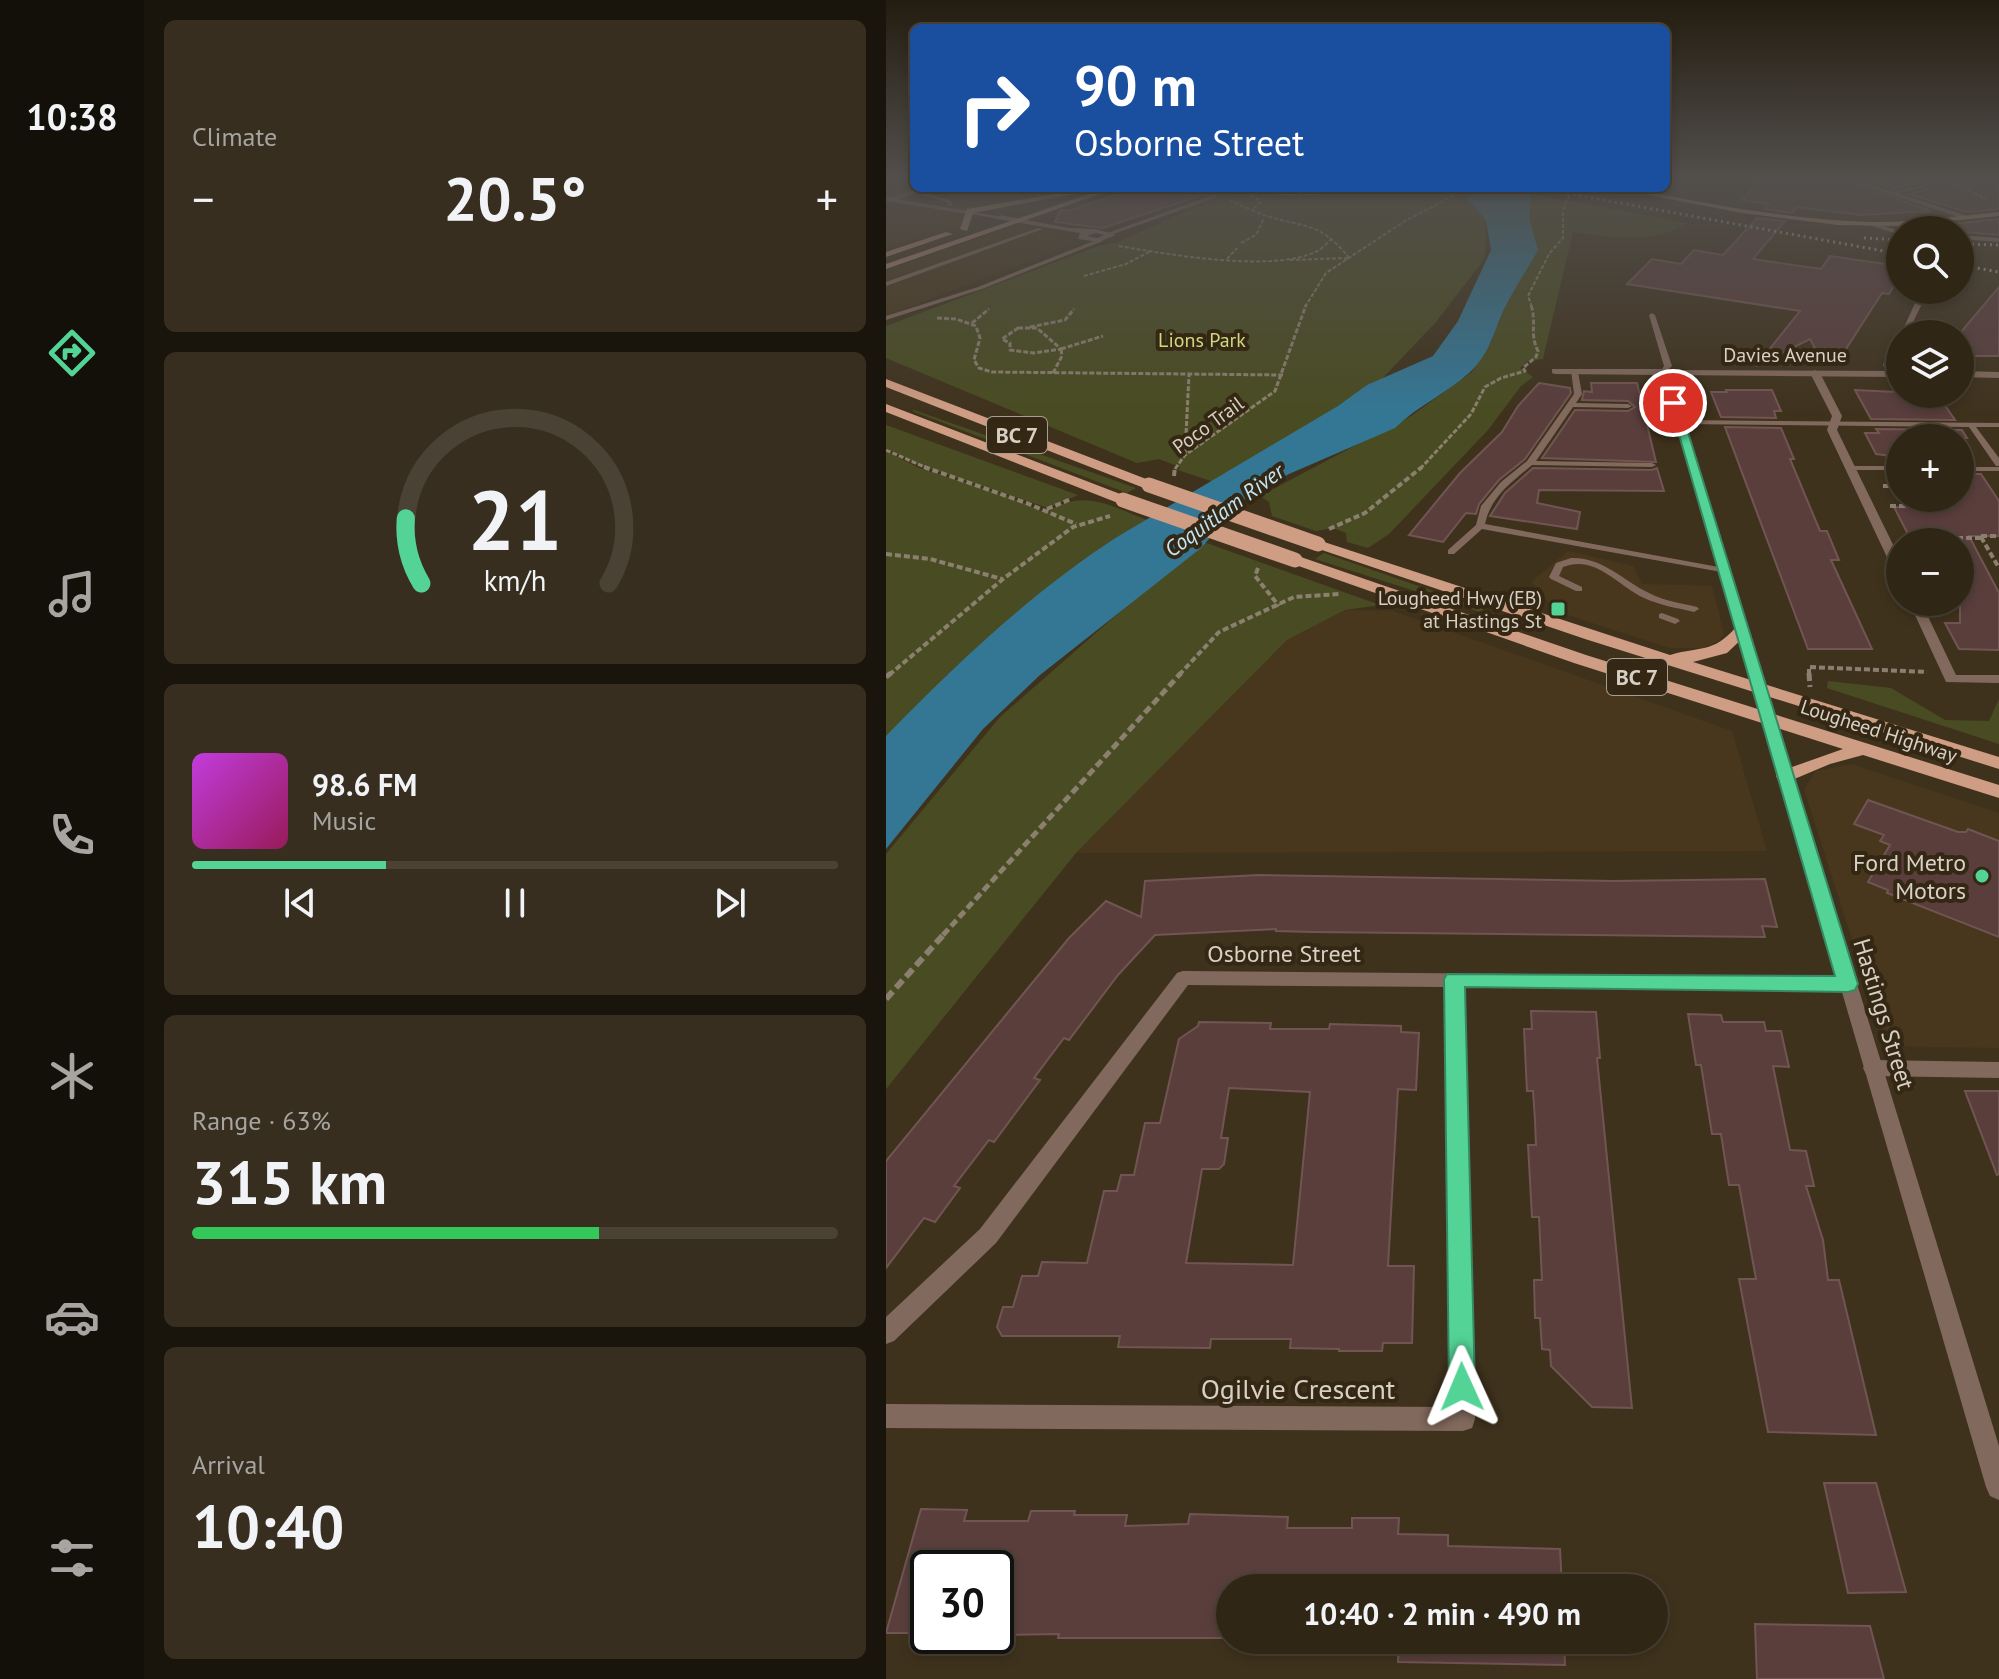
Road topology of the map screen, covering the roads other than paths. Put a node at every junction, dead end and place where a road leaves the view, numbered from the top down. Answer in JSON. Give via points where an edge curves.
{"nodes":[{"id":1,"x":917,"y":256,"type":"edge"},
{"id":2,"x":963,"y":256,"type":"edge"},
{"id":3,"x":1043,"y":256,"type":"edge"},
{"id":4,"x":1058,"y":256,"type":"edge"},
{"id":5,"x":886,"y":267,"type":"edge"},
{"id":6,"x":886,"y":284,"type":"edge"},
{"id":7,"x":968,"y":290,"type":"junction"},
{"id":8,"x":1652,"y":315,"type":"dead end"},
{"id":9,"x":886,"y":318,"type":"edge"},
{"id":10,"x":1555,"y":371,"type":"dead end"},
{"id":11,"x":1574,"y":372,"type":"junction"},
{"id":12,"x":1664,"y":372,"type":"junction"},
{"id":13,"x":1815,"y":373,"type":"junction"},
{"id":14,"x":1886,"y":374,"type":"edge"},
{"id":15,"x":1974,"y":374,"type":"edge"},
{"id":16,"x":1999,"y":375,"type":"edge"},
{"id":17,"x":886,"y":383,"type":"edge"},
{"id":18,"x":1571,"y":405,"type":"junction"},
{"id":19,"x":1628,"y":406,"type":"dead end"},
{"id":20,"x":886,"y":408,"type":"edge"},
{"id":21,"x":1679,"y":422,"type":"junction"},
{"id":22,"x":1834,"y":424,"type":"junction"},
{"id":23,"x":1886,"y":424,"type":"edge"},
{"id":24,"x":1974,"y":425,"type":"edge"},
{"id":25,"x":1999,"y":425,"type":"edge"},
{"id":26,"x":1974,"y":430,"type":"edge"},
{"id":27,"x":1530,"y":463,"type":"junction"},
{"id":28,"x":1652,"y":465,"type":"dead end"},
{"id":29,"x":1999,"y":467,"type":"edge"},
{"id":30,"x":1850,"y":468,"type":"junction"},
{"id":31,"x":1886,"y":468,"type":"edge"},
{"id":32,"x":1974,"y":468,"type":"edge"},
{"id":33,"x":1480,"y":526,"type":"junction"},
{"id":34,"x":1886,"y":543,"type":"edge"},
{"id":35,"x":1451,"y":552,"type":"dead end"},
{"id":36,"x":1724,"y":571,"type":"junction"},
{"id":37,"x":1579,"y":589,"type":"dead end"},
{"id":38,"x":1694,"y":609,"type":"dead end"},
{"id":39,"x":1662,"y":616,"type":"dead end"},
{"id":40,"x":1922,"y":616,"type":"edge"},
{"id":41,"x":1675,"y":621,"type":"dead end"},
{"id":42,"x":1742,"y":630,"type":"junction"},
{"id":43,"x":1653,"y":655,"type":"junction"},
{"id":44,"x":1999,"y":679,"type":"edge"},
{"id":45,"x":1759,"y":688,"type":"junction"},
{"id":46,"x":1768,"y":719,"type":"junction"},
{"id":47,"x":1863,"y":749,"type":"junction"},
{"id":48,"x":1999,"y":763,"type":"edge"},
{"id":49,"x":1785,"y":776,"type":"junction"},
{"id":50,"x":1999,"y":792,"type":"edge"},
{"id":51,"x":1454,"y":979,"type":"junction"},
{"id":52,"x":1848,"y":984,"type":"junction"},
{"id":53,"x":1873,"y":1068,"type":"junction"},
{"id":54,"x":1999,"y":1070,"type":"edge"},
{"id":55,"x":886,"y":1333,"type":"edge"},
{"id":56,"x":886,"y":1416,"type":"edge"},
{"id":57,"x":1999,"y":1487,"type":"edge"}],
"edges":[{"from":1,"to":5,"type":"main road"},
{"from":2,"to":6,"type":"lane"},
{"from":3,"to":7,"type":"lane"},
{"from":4,"to":7,"type":"lane"},
{"from":7,"to":9,"type":"lane"},
{"from":8,"to":12,"type":"lane","via":[[1668,366]]},
{"from":10,"to":11,"type":"street","name":"Davies Avenue"},
{"from":11,"to":12,"type":"street","name":"Davies Avenue"},
{"from":11,"to":18,"type":"lane","via":[[1578,394]]},
{"from":12,"to":13,"type":"street","name":"Davies Avenue"},
{"from":12,"to":21,"type":"street","name":"Hastings Street"},
{"from":13,"to":14,"type":"street","name":"Davies Avenue"},
{"from":13,"to":22,"type":"street","via":[[1837,416]]},
{"from":15,"to":16,"type":"street"},
{"from":17,"to":43,"type":"main road","name":"Lougheed Highway","number":"BC 7","bridge":true,"via":[[1149,485],[1323,537]]},
{"from":18,"to":19,"type":"lane"},
{"from":18,"to":27,"type":"lane"},
{"from":20,"to":46,"type":"main road","name":"Lougheed Highway","number":"BC 7","bridge":true,"via":[[1123,506]]},
{"from":21,"to":22,"type":"lane"},
{"from":21,"to":36,"type":"street","name":"Hastings Street"},
{"from":22,"to":23,"type":"lane"},
{"from":22,"to":30,"type":"street"},
{"from":24,"to":25,"type":"lane"},
{"from":26,"to":29,"type":"lane"},
{"from":27,"to":28,"type":"lane"},
{"from":27,"to":33,"type":"lane","via":[[1484,508]]},
{"from":29,"to":32,"type":"lane"},
{"from":30,"to":31,"type":"lane"},
{"from":30,"to":34,"type":"street"},
{"from":33,"to":35,"type":"lane"},
{"from":33,"to":36,"type":"lane"},
{"from":36,"to":42,"type":"street","name":"Hastings Street"},
{"from":37,"to":38,"type":"lane","via":[[1554,577],[1559,565],[1594,564],[1642,593]]},
{"from":39,"to":41,"type":"lane"},
{"from":40,"to":44,"type":"street","via":[[1951,679]]},
{"from":42,"to":43,"type":"main road","via":[[1726,648],[1712,654]]},
{"from":42,"to":45,"type":"street","name":"Hastings Street"},
{"from":43,"to":45,"type":"main road","name":"Lougheed Highway","number":"BC 7"},
{"from":45,"to":46,"type":"street","name":"Hastings Street"},
{"from":45,"to":48,"type":"main road","name":"Lougheed Highway","number":"BC 7"},
{"from":46,"to":47,"type":"main road","name":"Lougheed Highway","number":"BC 7"},
{"from":46,"to":49,"type":"street","name":"Hastings Street"},
{"from":47,"to":49,"type":"main road"},
{"from":47,"to":50,"type":"main road","name":"Lougheed Highway","number":"BC 7"},
{"from":49,"to":52,"type":"street","name":"Hastings Street"},
{"from":51,"to":52,"type":"street","name":"Osborne Street"},
{"from":51,"to":55,"type":"street","name":"Osborne Street","via":[[1183,978],[988,1236]]},
{"from":51,"to":56,"type":"street","name":"Ogilvie Crescent","via":[[1463,1419]]},
{"from":52,"to":53,"type":"street","name":"Hastings Street"},
{"from":53,"to":54,"type":"street"},
{"from":53,"to":57,"type":"street","name":"Hastings Street"}]}
